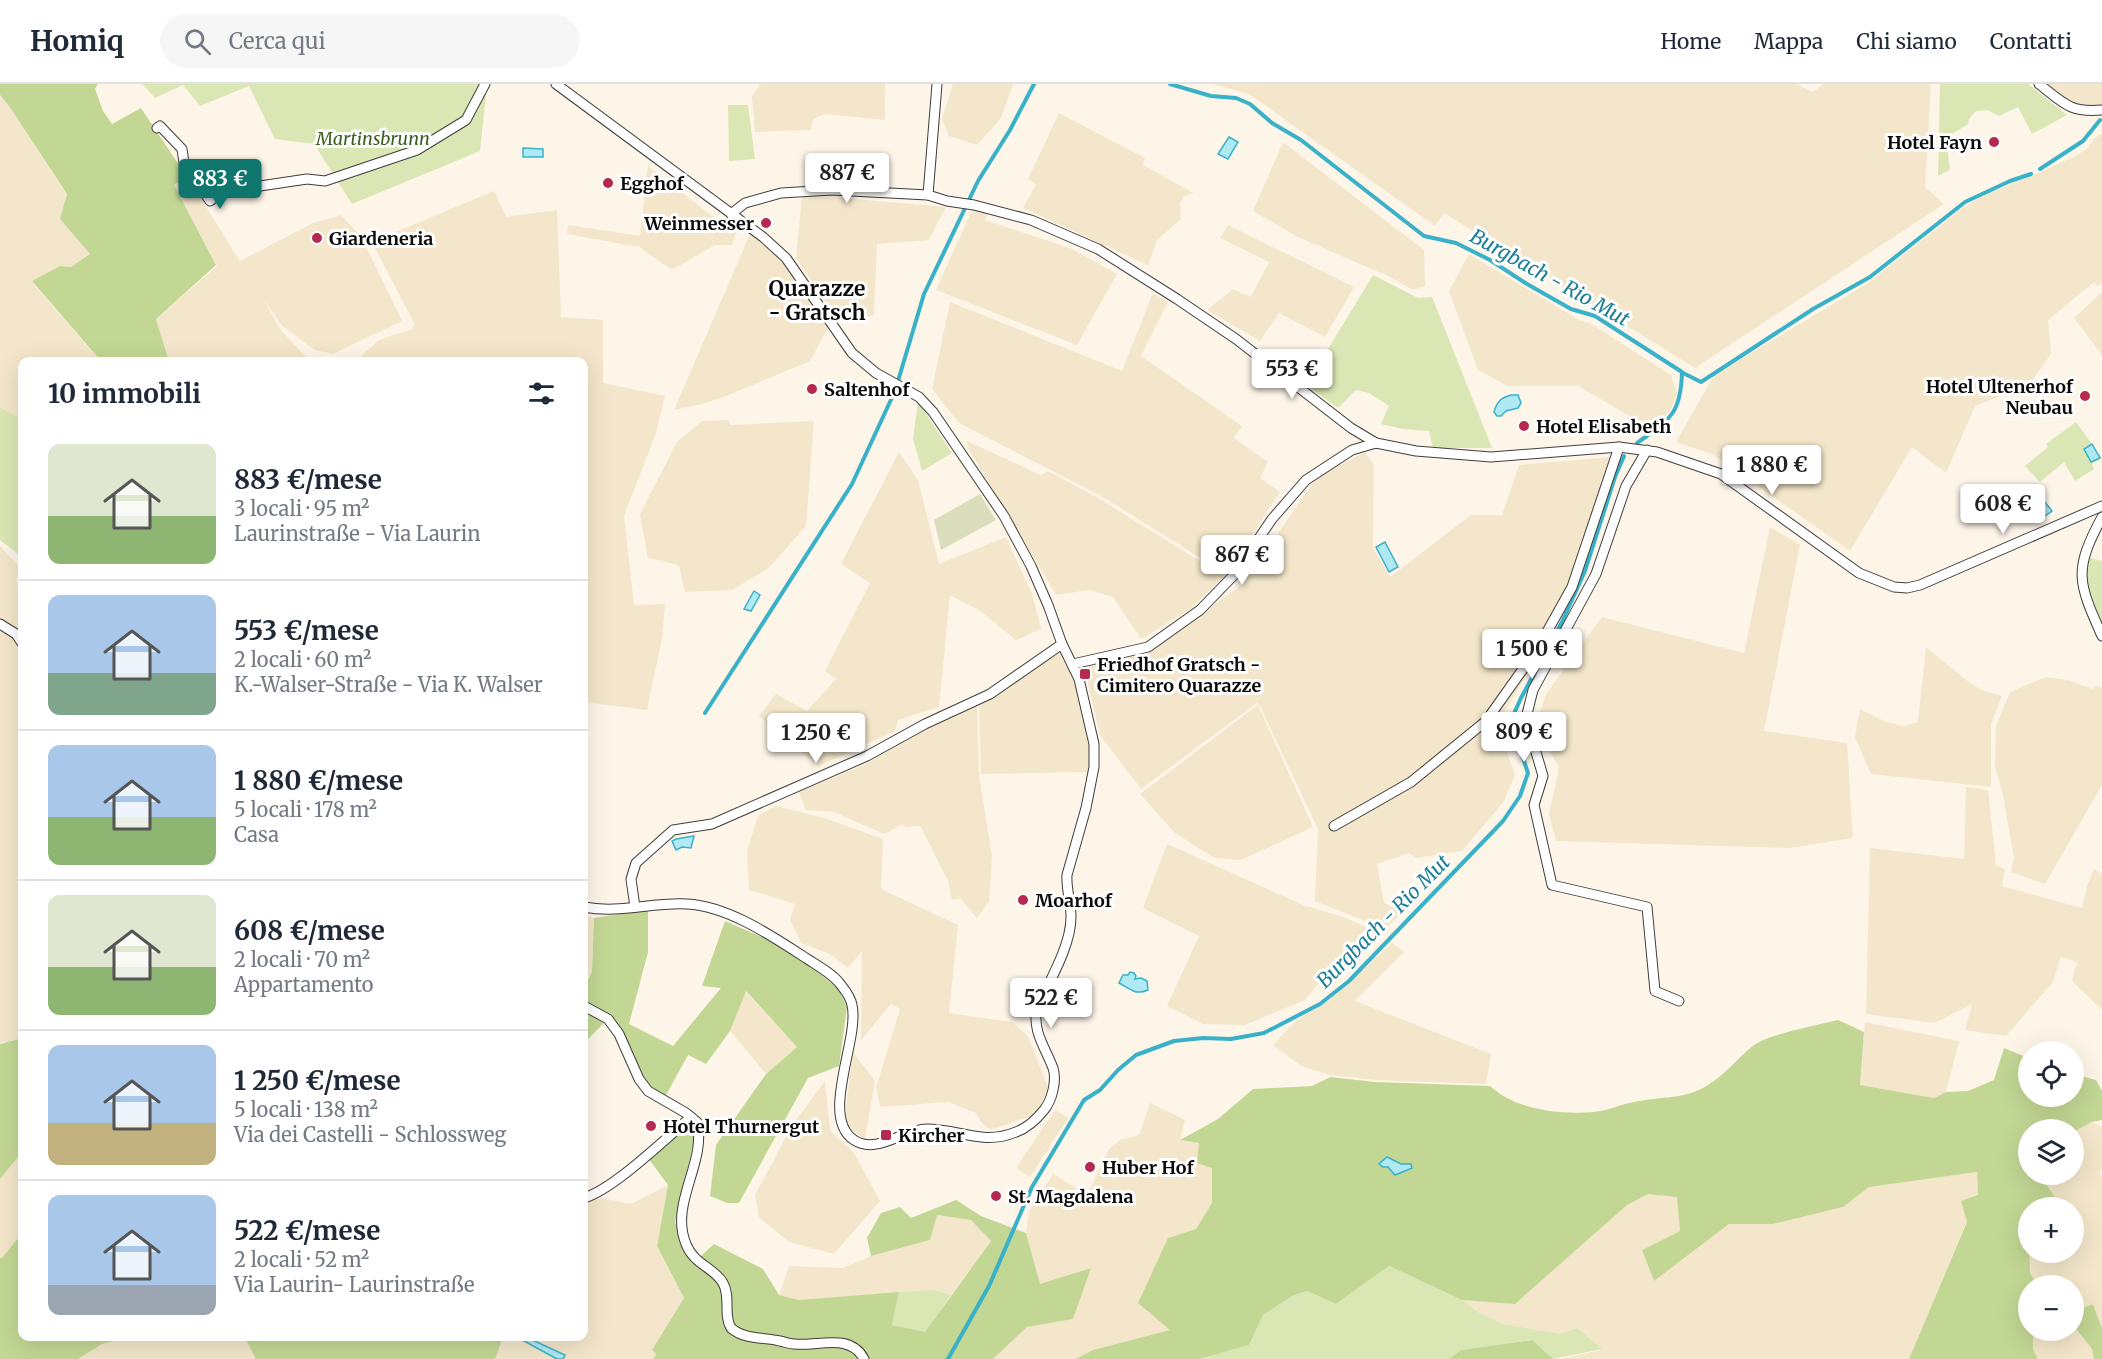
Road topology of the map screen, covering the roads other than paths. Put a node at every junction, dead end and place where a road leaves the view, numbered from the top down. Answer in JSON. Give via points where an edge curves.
{"nodes":[{"id":1,"x":485,"y":84,"type":"edge"},
{"id":2,"x":556,"y":84,"type":"edge"},
{"id":3,"x":937,"y":84,"type":"edge"},
{"id":4,"x":2039,"y":84,"type":"edge"},
{"id":5,"x":2102,"y":110,"type":"edge"},
{"id":6,"x":157,"y":128,"type":"dead end"},
{"id":7,"x":928,"y":195,"type":"junction"},
{"id":8,"x":730,"y":214,"type":"junction"},
{"id":9,"x":1376,"y":443,"type":"junction"},
{"id":10,"x":1619,"y":447,"type":"junction"},
{"id":11,"x":1647,"y":450,"type":"junction"},
{"id":12,"x":2102,"y":506,"type":"edge"},
{"id":13,"x":2102,"y":517,"type":"edge"},
{"id":14,"x":0,"y":624,"type":"edge"},
{"id":15,"x":2102,"y":636,"type":"edge"},
{"id":16,"x":18,"y":637,"type":"edge"},
{"id":17,"x":1062,"y":644,"type":"junction"},
{"id":18,"x":1072,"y":663,"type":"junction"},
{"id":19,"x":1334,"y":826,"type":"dead end"},
{"id":20,"x":588,"y":908,"type":"edge"},
{"id":21,"x":635,"y":908,"type":"junction"},
{"id":22,"x":1679,"y":1001,"type":"dead end"},
{"id":23,"x":588,"y":1008,"type":"edge"},
{"id":24,"x":691,"y":1117,"type":"junction"},
{"id":25,"x":588,"y":1196,"type":"edge"},
{"id":26,"x":864,"y":1359,"type":"edge"}],
"edges":[{"from":1,"to":6,"type":"street","via":[[466,120],[417,150],[325,181],[231,186],[210,201],[184,163],[182,149],[160,126]]},
{"from":2,"to":8,"type":"street"},
{"from":3,"to":7,"type":"street"},
{"from":4,"to":5,"type":"street","via":[[2070,108]]},
{"from":7,"to":8,"type":"street","via":[[791,192],[745,203]]},
{"from":7,"to":9,"type":"street","via":[[1031,220],[1098,249],[1236,339]]},
{"from":8,"to":17,"type":"street","via":[[786,258],[852,353],[876,373],[919,397],[933,412],[1004,516],[1031,566]]},
{"from":9,"to":10,"type":"street","via":[[1416,451],[1491,457]]},
{"from":9,"to":18,"type":"street","via":[[1353,450],[1306,480],[1272,519],[1234,575],[1200,610],[1148,646]]},
{"from":10,"to":11,"type":"street"},
{"from":10,"to":19,"type":"street","via":[[1572,587],[1538,648],[1486,721],[1412,782]]},
{"from":11,"to":12,"type":"street","via":[[1721,474],[1858,573],[1894,587],[1920,585]]},
{"from":11,"to":22,"type":"street","via":[[1626,486],[1596,574],[1533,690],[1526,718],[1543,776],[1534,805],[1552,885],[1647,907],[1655,991]]},
{"from":13,"to":15,"type":"street","via":[[2086,550],[2081,579]]},
{"from":14,"to":16,"type":"street"},
{"from":17,"to":18,"type":"street"},
{"from":17,"to":21,"type":"street","via":[[990,694],[867,756],[712,824],[673,830],[636,863],[631,879]]},
{"from":18,"to":21,"type":"street","via":[[1089,717],[1094,767],[1066,885],[1071,917],[1067,942],[1035,1018],[1035,1028],[1054,1070],[1054,1085],[1048,1105],[1024,1129],[988,1139],[918,1129],[884,1143],[868,1145],[855,1141],[840,1119],[853,1020],[852,1004],[841,984],[783,943],[712,908],[687,904]]},
{"from":20,"to":21,"type":"street"},
{"from":23,"to":24,"type":"street","via":[[608,1020],[619,1034],[648,1091]]},
{"from":24,"to":25,"type":"street","via":[[620,1176]]},
{"from":24,"to":26,"type":"street","via":[[697,1122],[699,1143],[683,1212],[683,1234],[694,1257],[722,1281],[729,1324],[734,1331],[795,1344],[838,1343],[855,1348]]}]}
